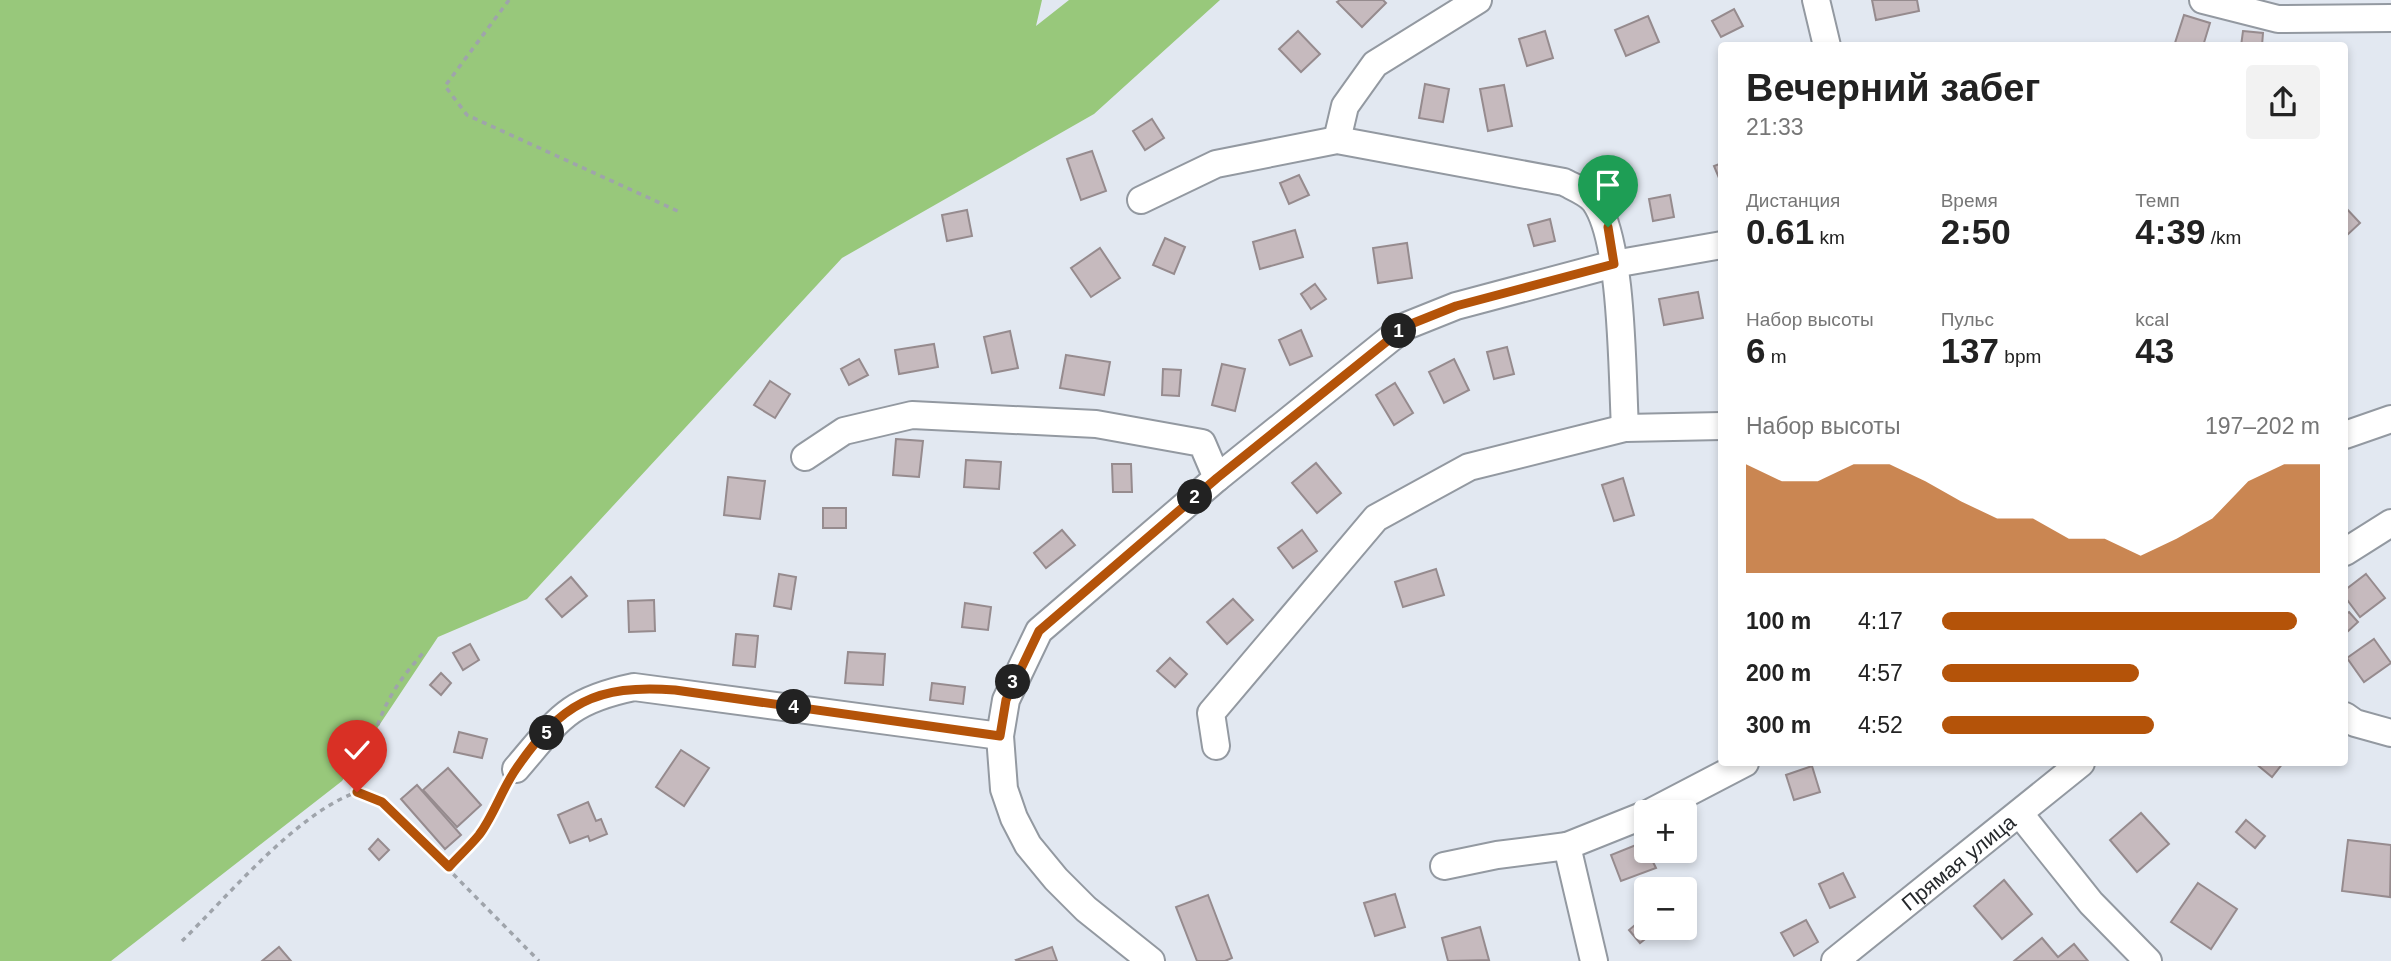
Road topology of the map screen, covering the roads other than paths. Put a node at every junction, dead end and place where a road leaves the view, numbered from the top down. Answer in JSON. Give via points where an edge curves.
{"nodes":[{"id":1,"x":1478,"y":0,"type":"edge"},
{"id":2,"x":1816,"y":0,"type":"edge"},
{"id":3,"x":2203,"y":0,"type":"edge"},
{"id":4,"x":2391,"y":18,"type":"edge"},
{"id":5,"x":1826,"y":42,"type":"edge"},
{"id":6,"x":1337,"y":140,"type":"junction"},
{"id":7,"x":1141,"y":200,"type":"dead end"},
{"id":8,"x":1718,"y":246,"type":"edge"},
{"id":9,"x":1614,"y":264,"type":"junction"},
{"id":10,"x":2391,"y":419,"type":"edge"},
{"id":11,"x":1718,"y":426,"type":"edge"},
{"id":12,"x":1625,"y":428,"type":"junction"},
{"id":13,"x":2348,"y":434,"type":"edge"},
{"id":14,"x":804,"y":457,"type":"dead end"},
{"id":15,"x":1217,"y":478,"type":"junction"},
{"id":16,"x":2391,"y":523,"type":"edge"},
{"id":17,"x":2348,"y":550,"type":"edge"},
{"id":18,"x":2348,"y":718,"type":"edge"},
{"id":19,"x":2391,"y":733,"type":"edge"},
{"id":20,"x":1000,"y":736,"type":"junction"},
{"id":21,"x":1216,"y":746,"type":"dead end"},
{"id":22,"x":1739,"y":766,"type":"edge"},
{"id":23,"x":2077,"y":766,"type":"edge"},
{"id":24,"x":516,"y":769,"type":"road end"},
{"id":25,"x":1674,"y":800,"type":"edge"},
{"id":26,"x":2020,"y":814,"type":"junction"},
{"id":27,"x":1634,"y":819,"type":"edge"},
{"id":28,"x":1567,"y":846,"type":"junction"},
{"id":29,"x":1444,"y":866,"type":"dead end"},
{"id":30,"x":1152,"y":961,"type":"edge"},
{"id":31,"x":1594,"y":961,"type":"edge"},
{"id":32,"x":1835,"y":961,"type":"edge"},
{"id":33,"x":2148,"y":961,"type":"edge"}],
"edges":[{"from":1,"to":6,"type":"street","via":[[1374,64],[1345,106]]},
{"from":2,"to":5,"type":"street"},
{"from":3,"to":4,"type":"street","via":[[2278,19]]},
{"from":6,"to":7,"type":"street","via":[[1216,164]]},
{"from":6,"to":9,"type":"street","via":[[1564,182],[1594,199],[1608,227]]},
{"from":8,"to":9,"type":"street"},
{"from":9,"to":12,"type":"street"},
{"from":9,"to":15,"type":"street","via":[[1456,306],[1406,326]]},
{"from":10,"to":13,"type":"street"},
{"from":11,"to":12,"type":"street"},
{"from":12,"to":21,"type":"street","via":[[1469,467],[1376,518],[1211,713]]},
{"from":14,"to":15,"type":"street","via":[[844,431],[912,415],[1083,424],[1202,443]]},
{"from":15,"to":20,"type":"street","via":[[1039,631],[1006,700]]},
{"from":16,"to":17,"type":"street"},
{"from":18,"to":19,"type":"street"},
{"from":20,"to":24,"type":"street","via":[[634,687],[583,701],[558,719]]},
{"from":20,"to":30,"type":"street","via":[[1004,789],[1028,845],[1086,909]]},
{"from":22,"to":25,"type":"street"},
{"from":23,"to":26,"type":"street","name":"Прямая улица"},
{"from":26,"to":32,"type":"street","name":"Прямая улица"},
{"from":26,"to":33,"type":"street","via":[[2091,903]]},
{"from":27,"to":28,"type":"street"},
{"from":28,"to":29,"type":"street"},
{"from":28,"to":31,"type":"street"}]}
